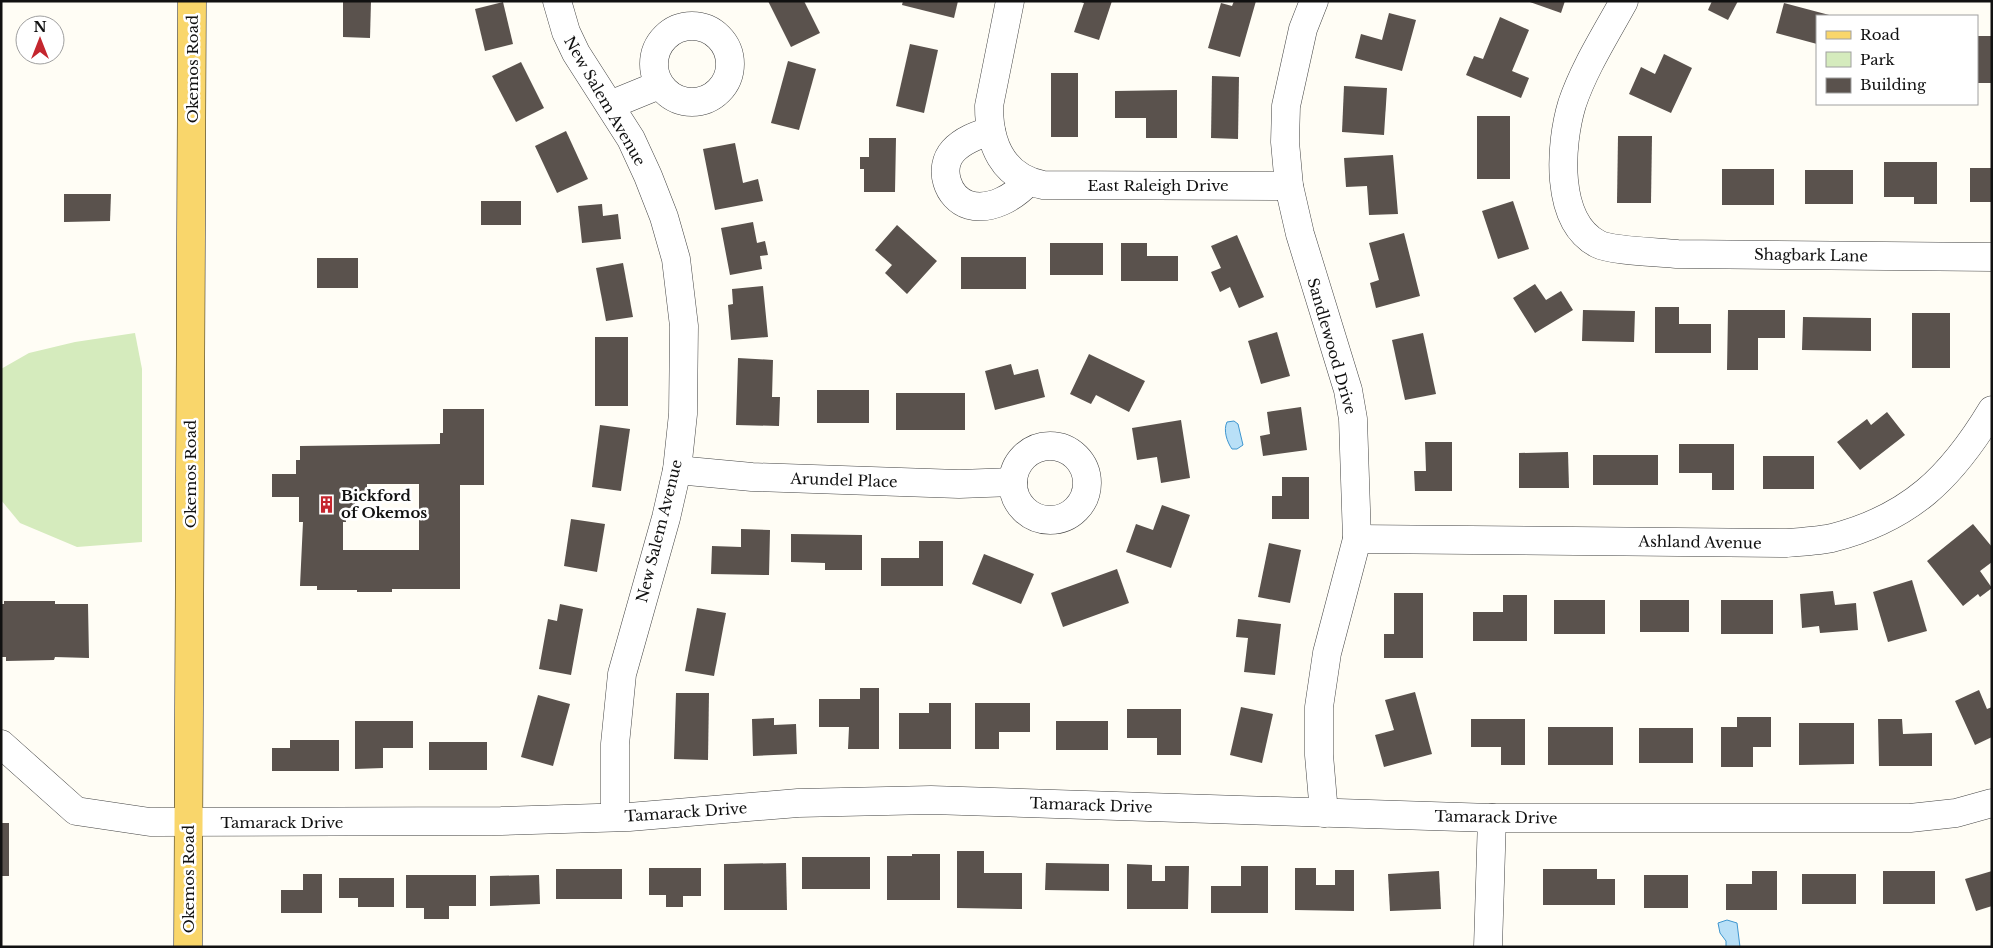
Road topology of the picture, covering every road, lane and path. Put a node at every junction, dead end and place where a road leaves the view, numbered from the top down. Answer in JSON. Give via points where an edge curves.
{"nodes":[{"id":1,"x":192,"y":1,"type":"edge"},
{"id":2,"x":557,"y":1,"type":"edge"},
{"id":3,"x":1010,"y":1,"type":"edge"},
{"id":4,"x":1314,"y":1,"type":"edge"},
{"id":5,"x":1624,"y":1,"type":"edge"},
{"id":6,"x":659,"y":85,"type":"dead end"},
{"id":7,"x":610,"y":105,"type":"junction"},
{"id":8,"x":990,"y":131,"type":"junction"},
{"id":9,"x":1028,"y":182,"type":"junction"},
{"id":10,"x":1289,"y":186,"type":"junction"},
{"id":11,"x":1992,"y":257,"type":"edge"},
{"id":12,"x":1992,"y":410,"type":"edge"},
{"id":13,"x":677,"y":470,"type":"junction"},
{"id":14,"x":1013,"y":482,"type":"dead end"},
{"id":15,"x":1357,"y":539,"type":"junction"},
{"id":16,"x":1,"y":744,"type":"edge"},
{"id":17,"x":1992,"y":803,"type":"edge"},
{"id":18,"x":1324,"y":813,"type":"junction"},
{"id":19,"x":615,"y":817,"type":"junction"},
{"id":20,"x":1492,"y":818,"type":"junction"},
{"id":21,"x":189,"y":822,"type":"junction"},
{"id":22,"x":188,"y":947,"type":"edge"},
{"id":23,"x":1488,"y":947,"type":"edge"}],
"edges":[{"from":1,"to":21,"type":"main road","name":"Okemos Road"},
{"from":2,"to":7,"type":"street","name":"New Salem Avenue","via":[[576,53]]},
{"from":3,"to":8,"type":"street","via":[[989,106]]},
{"from":4,"to":10,"type":"street","name":"Sandlewood Drive","via":[[1303,29],[1286,106]]},
{"from":5,"to":11,"type":"street","name":"Shagbark Lane","via":[[1572,104],[1565,141],[1564,185],[1569,206],[1578,228],[1598,245],[1677,254]]},
{"from":6,"to":7,"type":"street"},
{"from":7,"to":13,"type":"street","name":"New Salem Avenue","via":[[648,176],[676,259],[685,353],[684,414]]},
{"from":8,"to":9,"type":"street","via":[[1001,158]]},
{"from":8,"to":9,"type":"street","via":[[974,136],[952,152],[945,172],[948,186],[959,200],[979,206],[1001,202]]},
{"from":9,"to":10,"type":"street","name":"East Raleigh Drive","via":[[1043,185]]},
{"from":10,"to":15,"type":"street","name":"Sandlewood Drive","via":[[1300,234],[1348,390],[1353,419]]},
{"from":12,"to":15,"type":"street","name":"Ashland Avenue","via":[[1973,442],[1949,471],[1914,502],[1872,525],[1830,538],[1786,543]]},
{"from":13,"to":14,"type":"street","name":"Arundel Place","via":[[752,477],[959,484]]},
{"from":13,"to":19,"type":"street","name":"New Salem Avenue","via":[[622,674],[615,744]]},
{"from":15,"to":18,"type":"street","name":"Sandlewood Drive","via":[[1331,637],[1319,707]]},
{"from":16,"to":21,"type":"street","name":"Tamarack Drive","via":[[76,811],[150,822]]},
{"from":17,"to":20,"type":"street","name":"Tamarack Drive","via":[[1956,813],[1910,818]]},
{"from":18,"to":19,"type":"street","name":"Tamarack Drive","via":[[931,800],[798,803]]},
{"from":18,"to":20,"type":"street","name":"Tamarack Drive"},
{"from":19,"to":21,"type":"street","name":"Tamarack Drive","via":[[491,821]]},
{"from":20,"to":23,"type":"street"},
{"from":21,"to":22,"type":"main road","name":"Okemos Road"}]}
